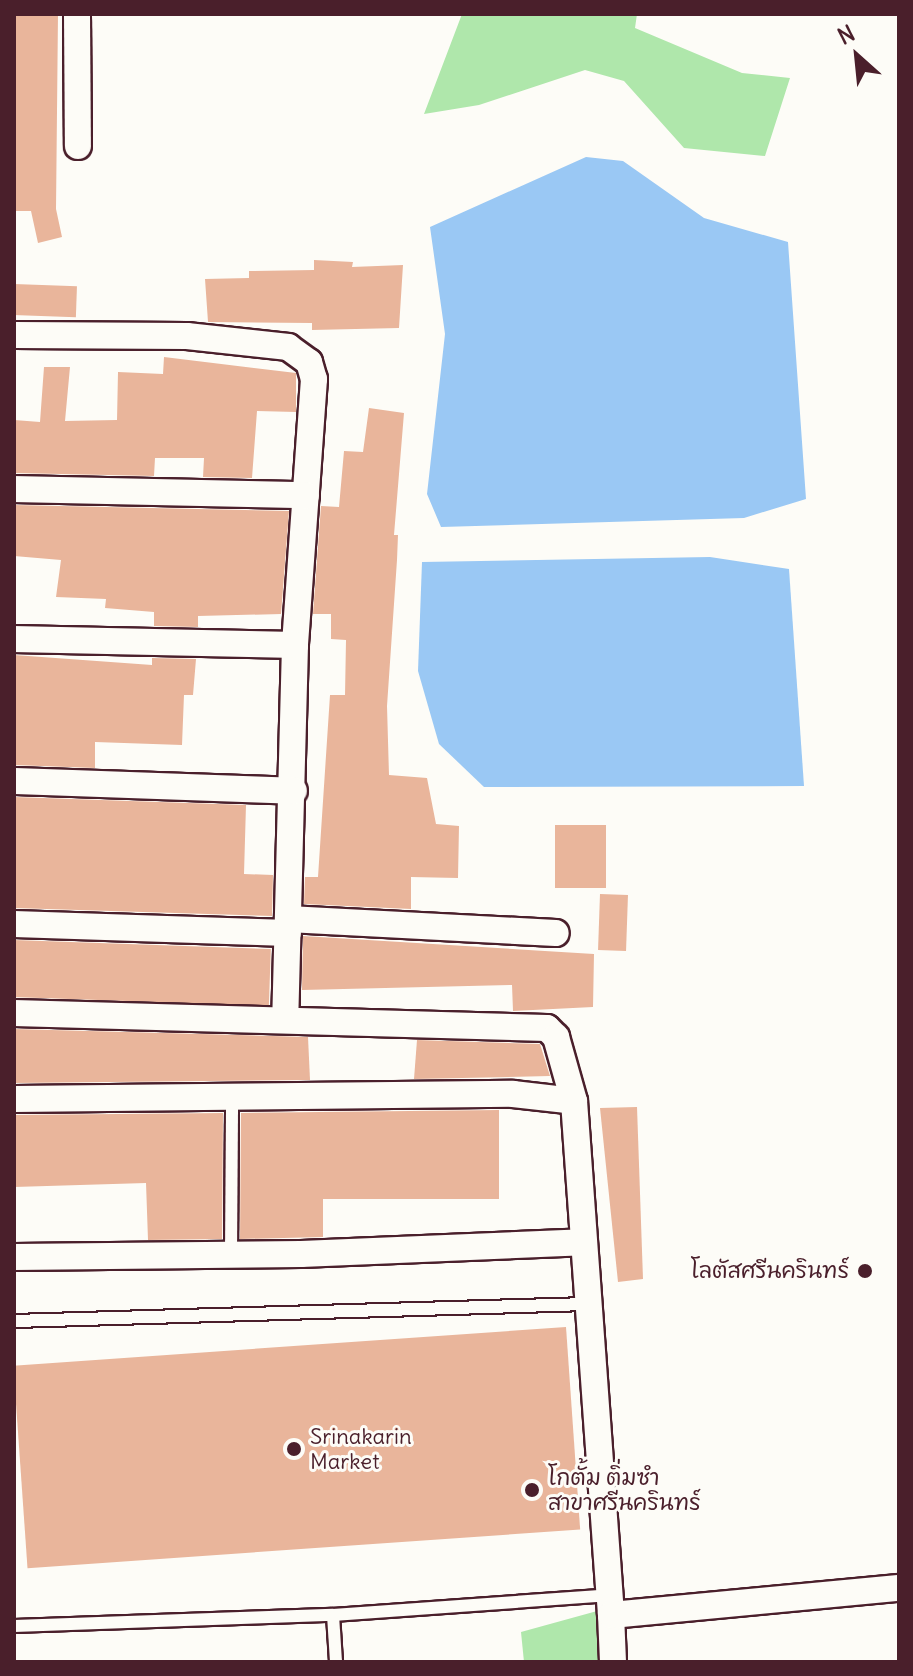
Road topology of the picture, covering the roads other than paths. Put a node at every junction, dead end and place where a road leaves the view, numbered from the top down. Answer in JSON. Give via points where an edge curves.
{"nodes":[{"id":1,"x":77,"y":14,"type":"edge"},
{"id":2,"x":78,"y":146,"type":"dead end"},
{"id":3,"x":14,"y":335,"type":"edge"},
{"id":4,"x":14,"y":489,"type":"edge"},
{"id":5,"x":306,"y":495,"type":"junction"},
{"id":6,"x":14,"y":639,"type":"edge"},
{"id":7,"x":295,"y":645,"type":"junction"},
{"id":8,"x":14,"y":781,"type":"edge"},
{"id":9,"x":294,"y":791,"type":"junction"},
{"id":10,"x":14,"y":924,"type":"edge"},
{"id":11,"x":288,"y":926,"type":"junction"},
{"id":12,"x":556,"y":933,"type":"dead end"},
{"id":13,"x":14,"y":1013,"type":"edge"},
{"id":14,"x":285,"y":1019,"type":"junction"},
{"id":15,"x":14,"y":1099,"type":"edge"},
{"id":16,"x":232,"y":1099,"type":"junction"},
{"id":17,"x":574,"y":1101,"type":"junction"},
{"id":18,"x":583,"y":1242,"type":"junction"},
{"id":19,"x":231,"y":1254,"type":"junction"},
{"id":20,"x":14,"y":1257,"type":"edge"},
{"id":21,"x":586,"y":1304,"type":"junction"},
{"id":22,"x":14,"y":1321,"type":"edge"},
{"id":23,"x":899,"y":1588,"type":"edge"},
{"id":24,"x":610,"y":1605,"type":"junction"},
{"id":25,"x":333,"y":1615,"type":"junction"},
{"id":26,"x":14,"y":1626,"type":"edge"},
{"id":27,"x":336,"y":1662,"type":"edge"},
{"id":28,"x":613,"y":1662,"type":"edge"}],
"edges":[{"from":1,"to":2,"type":"street"},
{"from":3,"to":5,"type":"street","via":[[187,336],[288,347],[303,355],[314,379]]},
{"from":4,"to":5,"type":"street"},
{"from":5,"to":7,"type":"street"},
{"from":6,"to":7,"type":"street"},
{"from":7,"to":9,"type":"street"},
{"from":8,"to":9,"type":"street"},
{"from":9,"to":11,"type":"street"},
{"from":10,"to":11,"type":"street"},
{"from":11,"to":12,"type":"street"},
{"from":11,"to":14,"type":"street"},
{"from":13,"to":14,"type":"street"},
{"from":14,"to":17,"type":"street","via":[[547,1028],[563,1050]]},
{"from":15,"to":16,"type":"street"},
{"from":16,"to":17,"type":"street","via":[[513,1094]]},
{"from":16,"to":19,"type":"lane"},
{"from":17,"to":18,"type":"street"},
{"from":18,"to":19,"type":"street"},
{"from":18,"to":21,"type":"street"},
{"from":19,"to":20,"type":"street"},
{"from":21,"to":22,"type":"lane"},
{"from":21,"to":24,"type":"street"},
{"from":23,"to":24,"type":"street"},
{"from":24,"to":25,"type":"lane"},
{"from":24,"to":28,"type":"street"},
{"from":25,"to":26,"type":"lane"},
{"from":25,"to":27,"type":"lane"}]}
